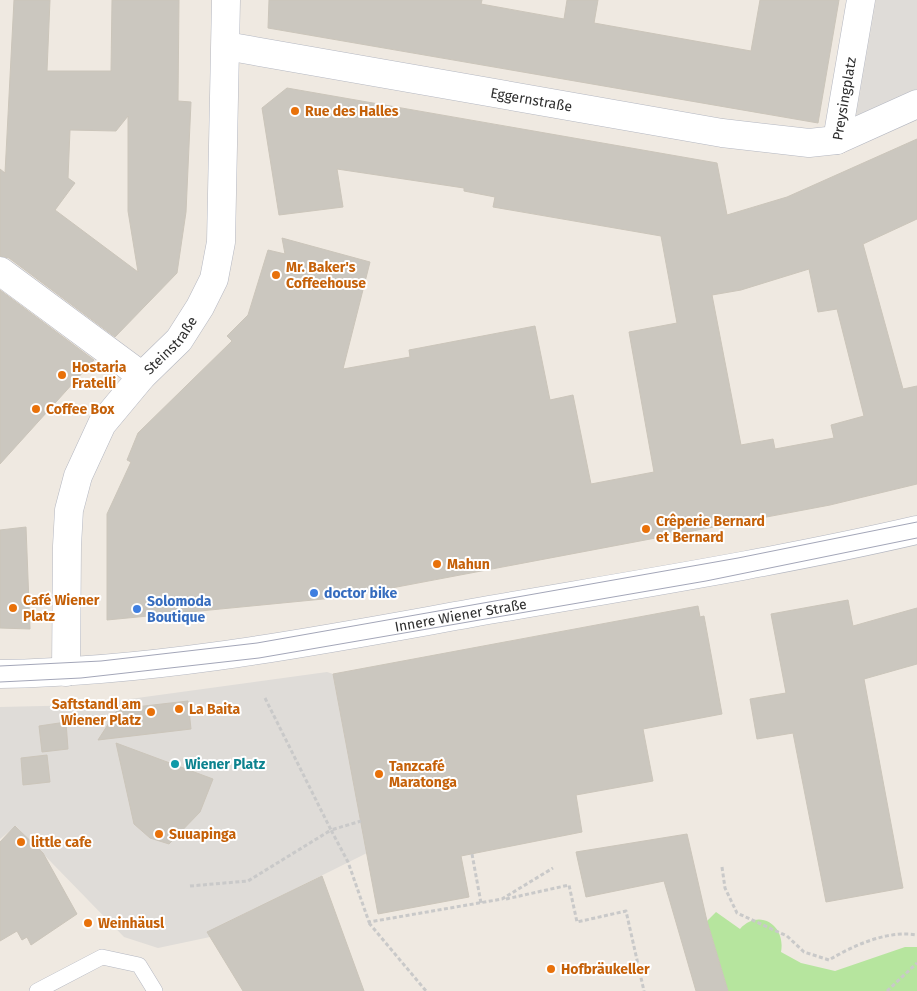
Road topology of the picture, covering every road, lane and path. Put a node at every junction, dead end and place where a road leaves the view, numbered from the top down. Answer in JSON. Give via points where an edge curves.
{"nodes":[{"id":1,"x":226,"y":0,"type":"edge"},
{"id":2,"x":860,"y":0,"type":"edge"},
{"id":3,"x":226,"y":46,"type":"junction"},
{"id":4,"x":917,"y":104,"type":"edge"},
{"id":5,"x":837,"y":140,"type":"junction"},
{"id":6,"x":0,"y":271,"type":"edge"},
{"id":7,"x":142,"y":376,"type":"junction"},
{"id":8,"x":917,"y":530,"type":"edge"},
{"id":9,"x":66,"y":672,"type":"junction"},
{"id":10,"x":0,"y":674,"type":"edge"},
{"id":11,"x":265,"y":698,"type":"dead end"},
{"id":12,"x":360,"y":821,"type":"dead end"},
{"id":13,"x":331,"y":830,"type":"junction"},
{"id":14,"x":472,"y":854,"type":"dead end"},
{"id":15,"x":722,"y":867,"type":"dead end"},
{"id":16,"x":553,"y":868,"type":"dead end"},
{"id":17,"x":190,"y":886,"type":"dead end"},
{"id":18,"x":502,"y":899,"type":"junction"},
{"id":19,"x":481,"y":903,"type":"junction"},
{"id":20,"x":368,"y":922,"type":"junction"},
{"id":21,"x":917,"y":935,"type":"edge"},
{"id":22,"x":917,"y":963,"type":"edge"},
{"id":23,"x":36,"y":991,"type":"edge"},
{"id":24,"x":155,"y":991,"type":"edge"},
{"id":25,"x":426,"y":991,"type":"edge"},
{"id":26,"x":644,"y":991,"type":"edge"},
{"id":27,"x":887,"y":991,"type":"edge"}],
"edges":[{"from":1,"to":3,"type":"street","name":"Steinstraße"},
{"from":2,"to":5,"type":"street","name":"Preysingplatz"},
{"from":3,"to":5,"type":"street","name":"Eggernstraße","via":[[722,133],[809,143]]},
{"from":3,"to":7,"type":"street","name":"Steinstraße","via":[[221,242],[214,279],[179,340]]},
{"from":4,"to":5,"type":"street","name":"Preysingplatz"},
{"from":6,"to":7,"type":"street"},
{"from":7,"to":9,"type":"street","name":"Steinstraße","via":[[102,424],[78,476],[69,510]]},
{"from":8,"to":9,"type":"street","name":"Innere Wiener Straße","via":[[704,572],[258,651]]},
{"from":9,"to":10,"type":"street","name":"Innere Wiener Straße"},
{"from":11,"to":13,"type":"path"},
{"from":12,"to":13,"type":"path"},
{"from":13,"to":17,"type":"path","via":[[248,881]]},
{"from":13,"to":20,"type":"path","via":[[348,862]]},
{"from":14,"to":19,"type":"path"},
{"from":15,"to":21,"type":"path","via":[[725,888],[737,913],[787,936],[804,952],[829,960],[851,947],[902,932]]},
{"from":16,"to":18,"type":"path"},
{"from":18,"to":19,"type":"path"},
{"from":18,"to":26,"type":"path","via":[[569,885],[578,922],[626,912]]},
{"from":19,"to":20,"type":"path"},
{"from":20,"to":25,"type":"path"},
{"from":22,"to":27,"type":"path"},
{"from":23,"to":24,"type":"lane","via":[[102,957],[140,965]]}]}
